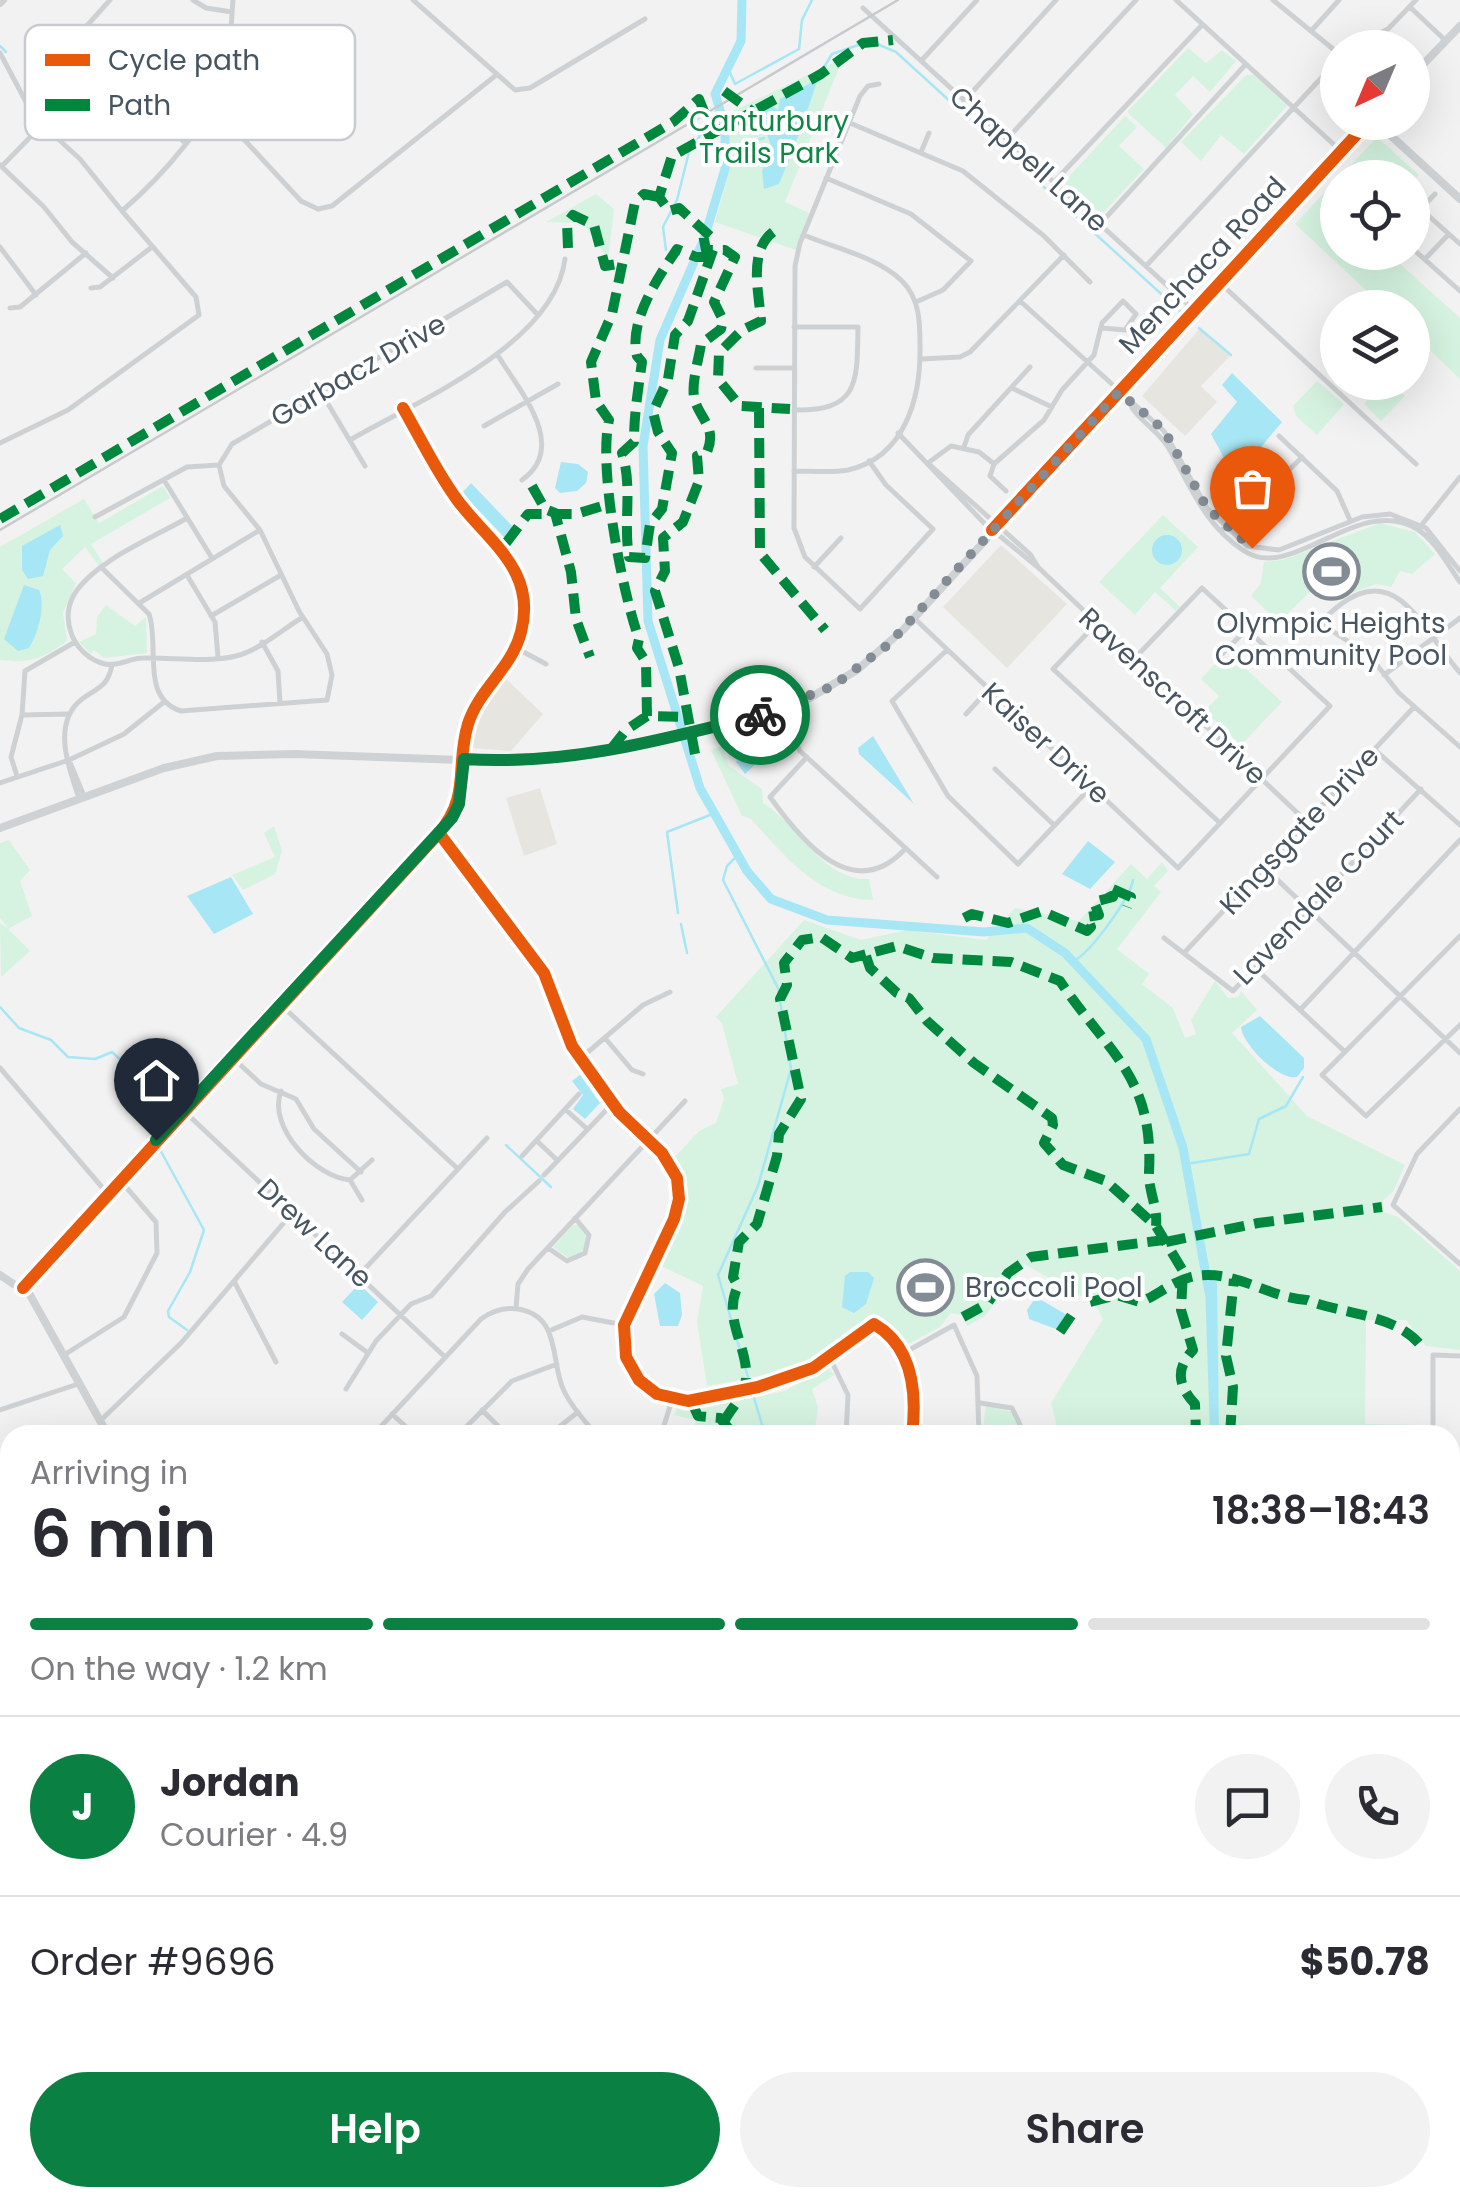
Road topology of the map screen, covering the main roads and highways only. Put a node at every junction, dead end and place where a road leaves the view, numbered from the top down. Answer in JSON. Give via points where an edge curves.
{"nodes":[{"id":1,"x":1460,"y":26,"type":"edge"},
{"id":2,"x":1430,"y":57,"type":"edge"},
{"id":3,"x":1351,"y":140,"type":"edge"},
{"id":4,"x":1396,"y":140,"type":"edge"},
{"id":5,"x":1460,"y":199,"type":"edge"},
{"id":6,"x":464,"y":759,"type":"junction"},
{"id":7,"x":0,"y":828,"type":"edge"},
{"id":8,"x":0,"y":1275,"type":"edge"},
{"id":9,"x":23,"y":1288,"type":"junction"},
{"id":10,"x":102,"y":1425,"type":"edge"}],
"edges":[{"from":1,"to":2,"type":"main road"},
{"from":3,"to":6,"type":"main road","name":"Menchaca Road","via":[[914,618],[857,670],[780,710],[701,730],[544,760]]},
{"from":4,"to":5,"type":"main road"},
{"from":6,"to":7,"type":"main road","name":"Menchaca Road","via":[[230,755],[176,764]]},
{"from":6,"to":9,"type":"main road","via":[[459,804],[439,833]]},
{"from":8,"to":9,"type":"main road"},
{"from":9,"to":10,"type":"main road"}]}
